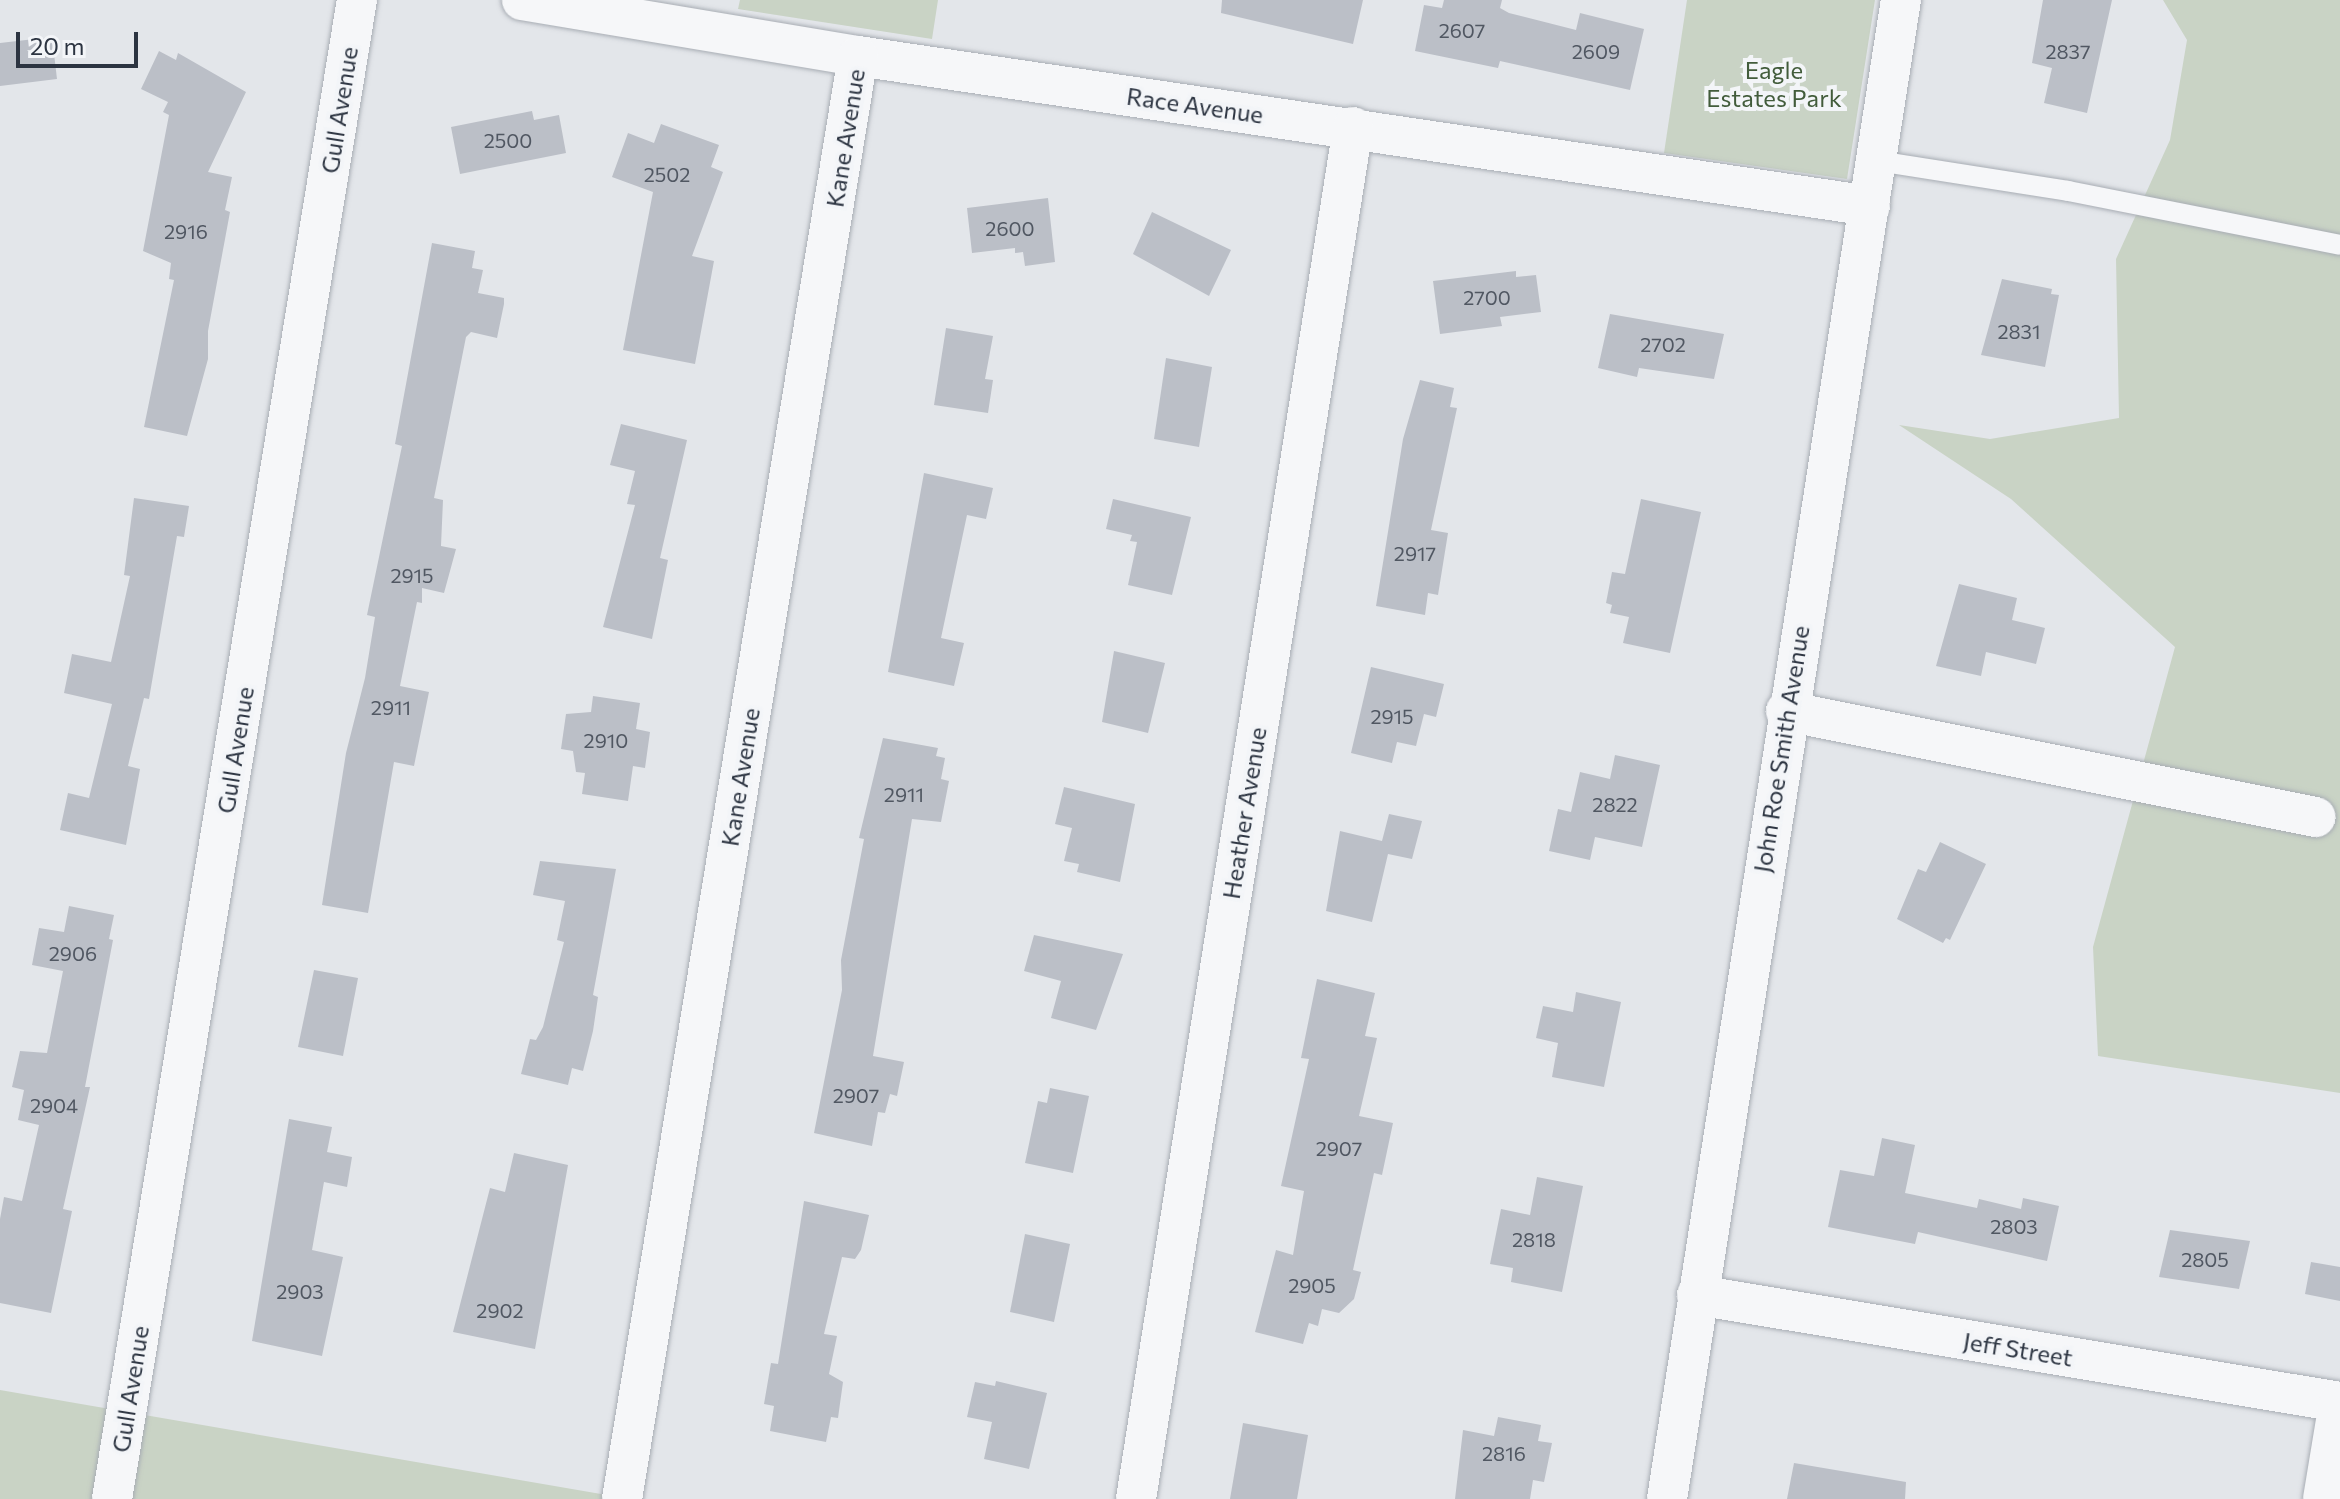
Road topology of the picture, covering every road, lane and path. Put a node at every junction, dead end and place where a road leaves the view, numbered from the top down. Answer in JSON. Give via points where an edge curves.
{"nodes":[{"id":1,"x":357,"y":0,"type":"edge"},
{"id":2,"x":522,"y":0,"type":"edge"},
{"id":3,"x":1901,"y":0,"type":"edge"},
{"id":4,"x":858,"y":56,"type":"junction"},
{"id":5,"x":1353,"y":127,"type":"junction"},
{"id":6,"x":1877,"y":161,"type":"junction"},
{"id":7,"x":1870,"y":206,"type":"junction"},
{"id":8,"x":2340,"y":245,"type":"edge"},
{"id":9,"x":1786,"y":711,"type":"junction"},
{"id":10,"x":2315,"y":817,"type":"dead end"},
{"id":11,"x":1697,"y":1295,"type":"junction"},
{"id":12,"x":2340,"y":1402,"type":"edge"},
{"id":13,"x":112,"y":1499,"type":"edge"},
{"id":14,"x":622,"y":1499,"type":"edge"},
{"id":15,"x":1136,"y":1499,"type":"edge"},
{"id":16,"x":1667,"y":1499,"type":"edge"},
{"id":17,"x":2323,"y":1499,"type":"edge"}],
"edges":[{"from":1,"to":13,"type":"street","name":"Gull Avenue"},
{"from":2,"to":4,"type":"street","name":"Race Avenue"},
{"from":3,"to":6,"type":"street","name":"John Roe Smith Avenue"},
{"from":4,"to":5,"type":"street","name":"Race Avenue"},
{"from":4,"to":14,"type":"street","name":"Kane Avenue"},
{"from":5,"to":7,"type":"street","name":"Race Avenue"},
{"from":5,"to":15,"type":"street","name":"Heather Avenue"},
{"from":6,"to":7,"type":"street","name":"John Roe Smith Avenue"},
{"from":6,"to":8,"type":"lane","via":[[2068,191]]},
{"from":7,"to":9,"type":"street","name":"John Roe Smith Avenue"},
{"from":9,"to":10,"type":"street"},
{"from":9,"to":11,"type":"street","name":"John Roe Smith Avenue"},
{"from":11,"to":12,"type":"street","name":"Jeff Street"},
{"from":11,"to":16,"type":"street","name":"John Roe Smith Avenue"},
{"from":12,"to":17,"type":"street"}]}
